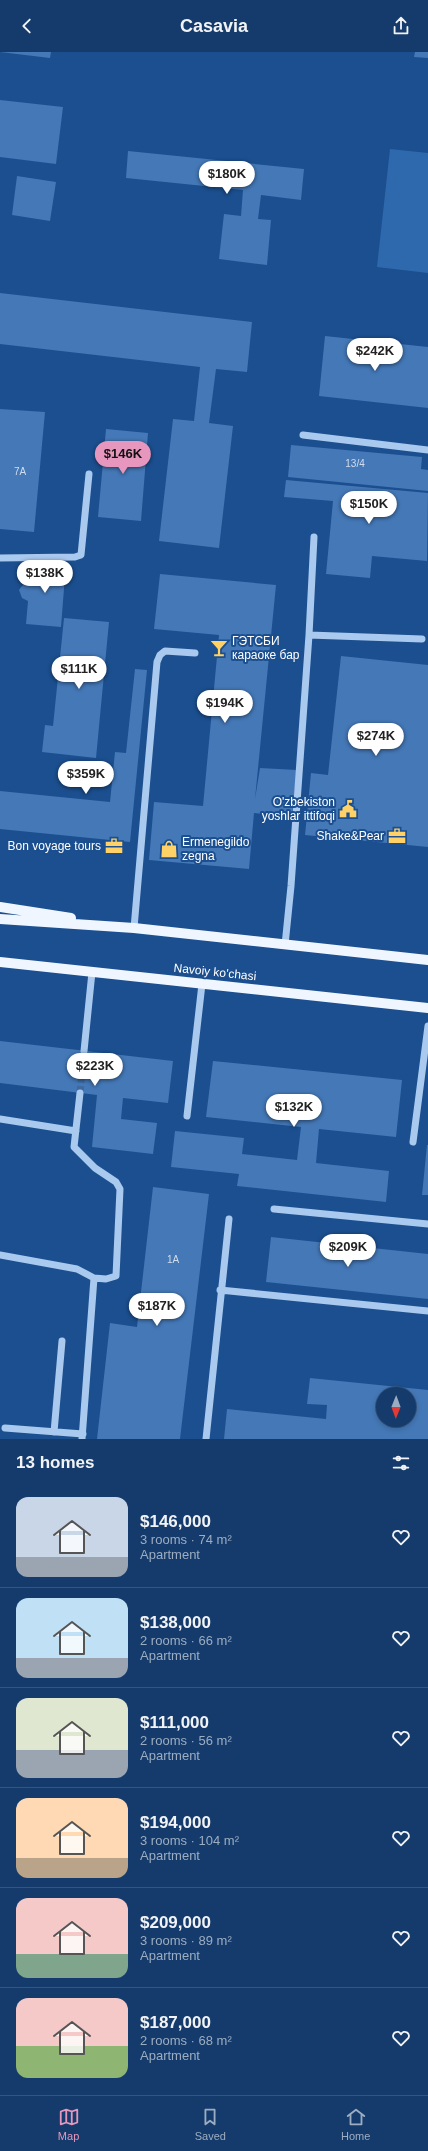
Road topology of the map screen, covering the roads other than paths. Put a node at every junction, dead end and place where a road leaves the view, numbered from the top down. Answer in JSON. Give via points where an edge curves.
{"nodes":[{"id":1,"x":303,"y":435,"type":"dead end"},
{"id":2,"x":428,"y":450,"type":"edge"},
{"id":3,"x":89,"y":474,"type":"dead end"},
{"id":4,"x":314,"y":537,"type":"dead end"},
{"id":5,"x":0,"y":558,"type":"edge"},
{"id":6,"x":309,"y":635,"type":"junction"},
{"id":7,"x":422,"y":639,"type":"dead end"},
{"id":8,"x":195,"y":653,"type":"dead end"},
{"id":9,"x":0,"y":907,"type":"edge"},
{"id":10,"x":0,"y":919,"type":"edge"},
{"id":11,"x":134,"y":928,"type":"junction"},
{"id":12,"x":285,"y":945,"type":"junction"},
{"id":13,"x":428,"y":960,"type":"edge"},
{"id":14,"x":0,"y":962,"type":"edge"},
{"id":15,"x":92,"y":972,"type":"junction"},
{"id":16,"x":202,"y":984,"type":"junction"},
{"id":17,"x":428,"y":1008,"type":"edge"},
{"id":18,"x":428,"y":1026,"type":"edge"},
{"id":19,"x":84,"y":1051,"type":"tunnel mouth"},
{"id":20,"x":80,"y":1093,"type":"tunnel mouth"},
{"id":21,"x":187,"y":1116,"type":"dead end"},
{"id":22,"x":0,"y":1119,"type":"edge"},
{"id":23,"x":76,"y":1131,"type":"junction"},
{"id":24,"x":414,"y":1142,"type":"dead end"},
{"id":25,"x":274,"y":1209,"type":"dead end"},
{"id":26,"x":229,"y":1219,"type":"dead end"},
{"id":27,"x":428,"y":1224,"type":"edge"},
{"id":28,"x":0,"y":1255,"type":"edge"},
{"id":29,"x":94,"y":1278,"type":"junction"},
{"id":30,"x":220,"y":1290,"type":"junction"},
{"id":31,"x":428,"y":1311,"type":"edge"},
{"id":32,"x":62,"y":1341,"type":"dead end"},
{"id":33,"x":5,"y":1428,"type":"dead end"},
{"id":34,"x":54,"y":1432,"type":"junction"},
{"id":35,"x":82,"y":1437,"type":"edge"},
{"id":36,"x":206,"y":1439,"type":"edge"}],
"edges":[{"from":1,"to":2,"type":"lane"},
{"from":3,"to":5,"type":"lane","via":[[81,556]]},
{"from":4,"to":6,"type":"lane"},
{"from":6,"to":7,"type":"lane"},
{"from":6,"to":12,"type":"lane"},
{"from":8,"to":11,"type":"lane","via":[[166,651],[160,655],[157,662]]},
{"from":9,"to":11,"type":"main road"},
{"from":10,"to":11,"type":"main road"},
{"from":11,"to":12,"type":"main road"},
{"from":12,"to":13,"type":"main road"},
{"from":14,"to":15,"type":"main road","name":"Navoiy ko'chasi"},
{"from":15,"to":16,"type":"main road","name":"Navoiy ko'chasi"},
{"from":15,"to":19,"type":"lane"},
{"from":16,"to":17,"type":"main road","name":"Navoiy ko'chasi"},
{"from":16,"to":21,"type":"lane"},
{"from":18,"to":24,"type":"lane"},
{"from":20,"to":23,"type":"lane"},
{"from":22,"to":23,"type":"lane"},
{"from":23,"to":29,"type":"lane","via":[[74,1147],[94,1168],[116,1182],[120,1189],[116,1276],[106,1279]]},
{"from":25,"to":27,"type":"lane"},
{"from":26,"to":30,"type":"lane"},
{"from":28,"to":29,"type":"lane","via":[[77,1268]]},
{"from":29,"to":35,"type":"lane"},
{"from":30,"to":31,"type":"lane"},
{"from":30,"to":36,"type":"lane"},
{"from":32,"to":34,"type":"lane"},
{"from":33,"to":34,"type":"lane"},
{"from":34,"to":35,"type":"lane"}]}
